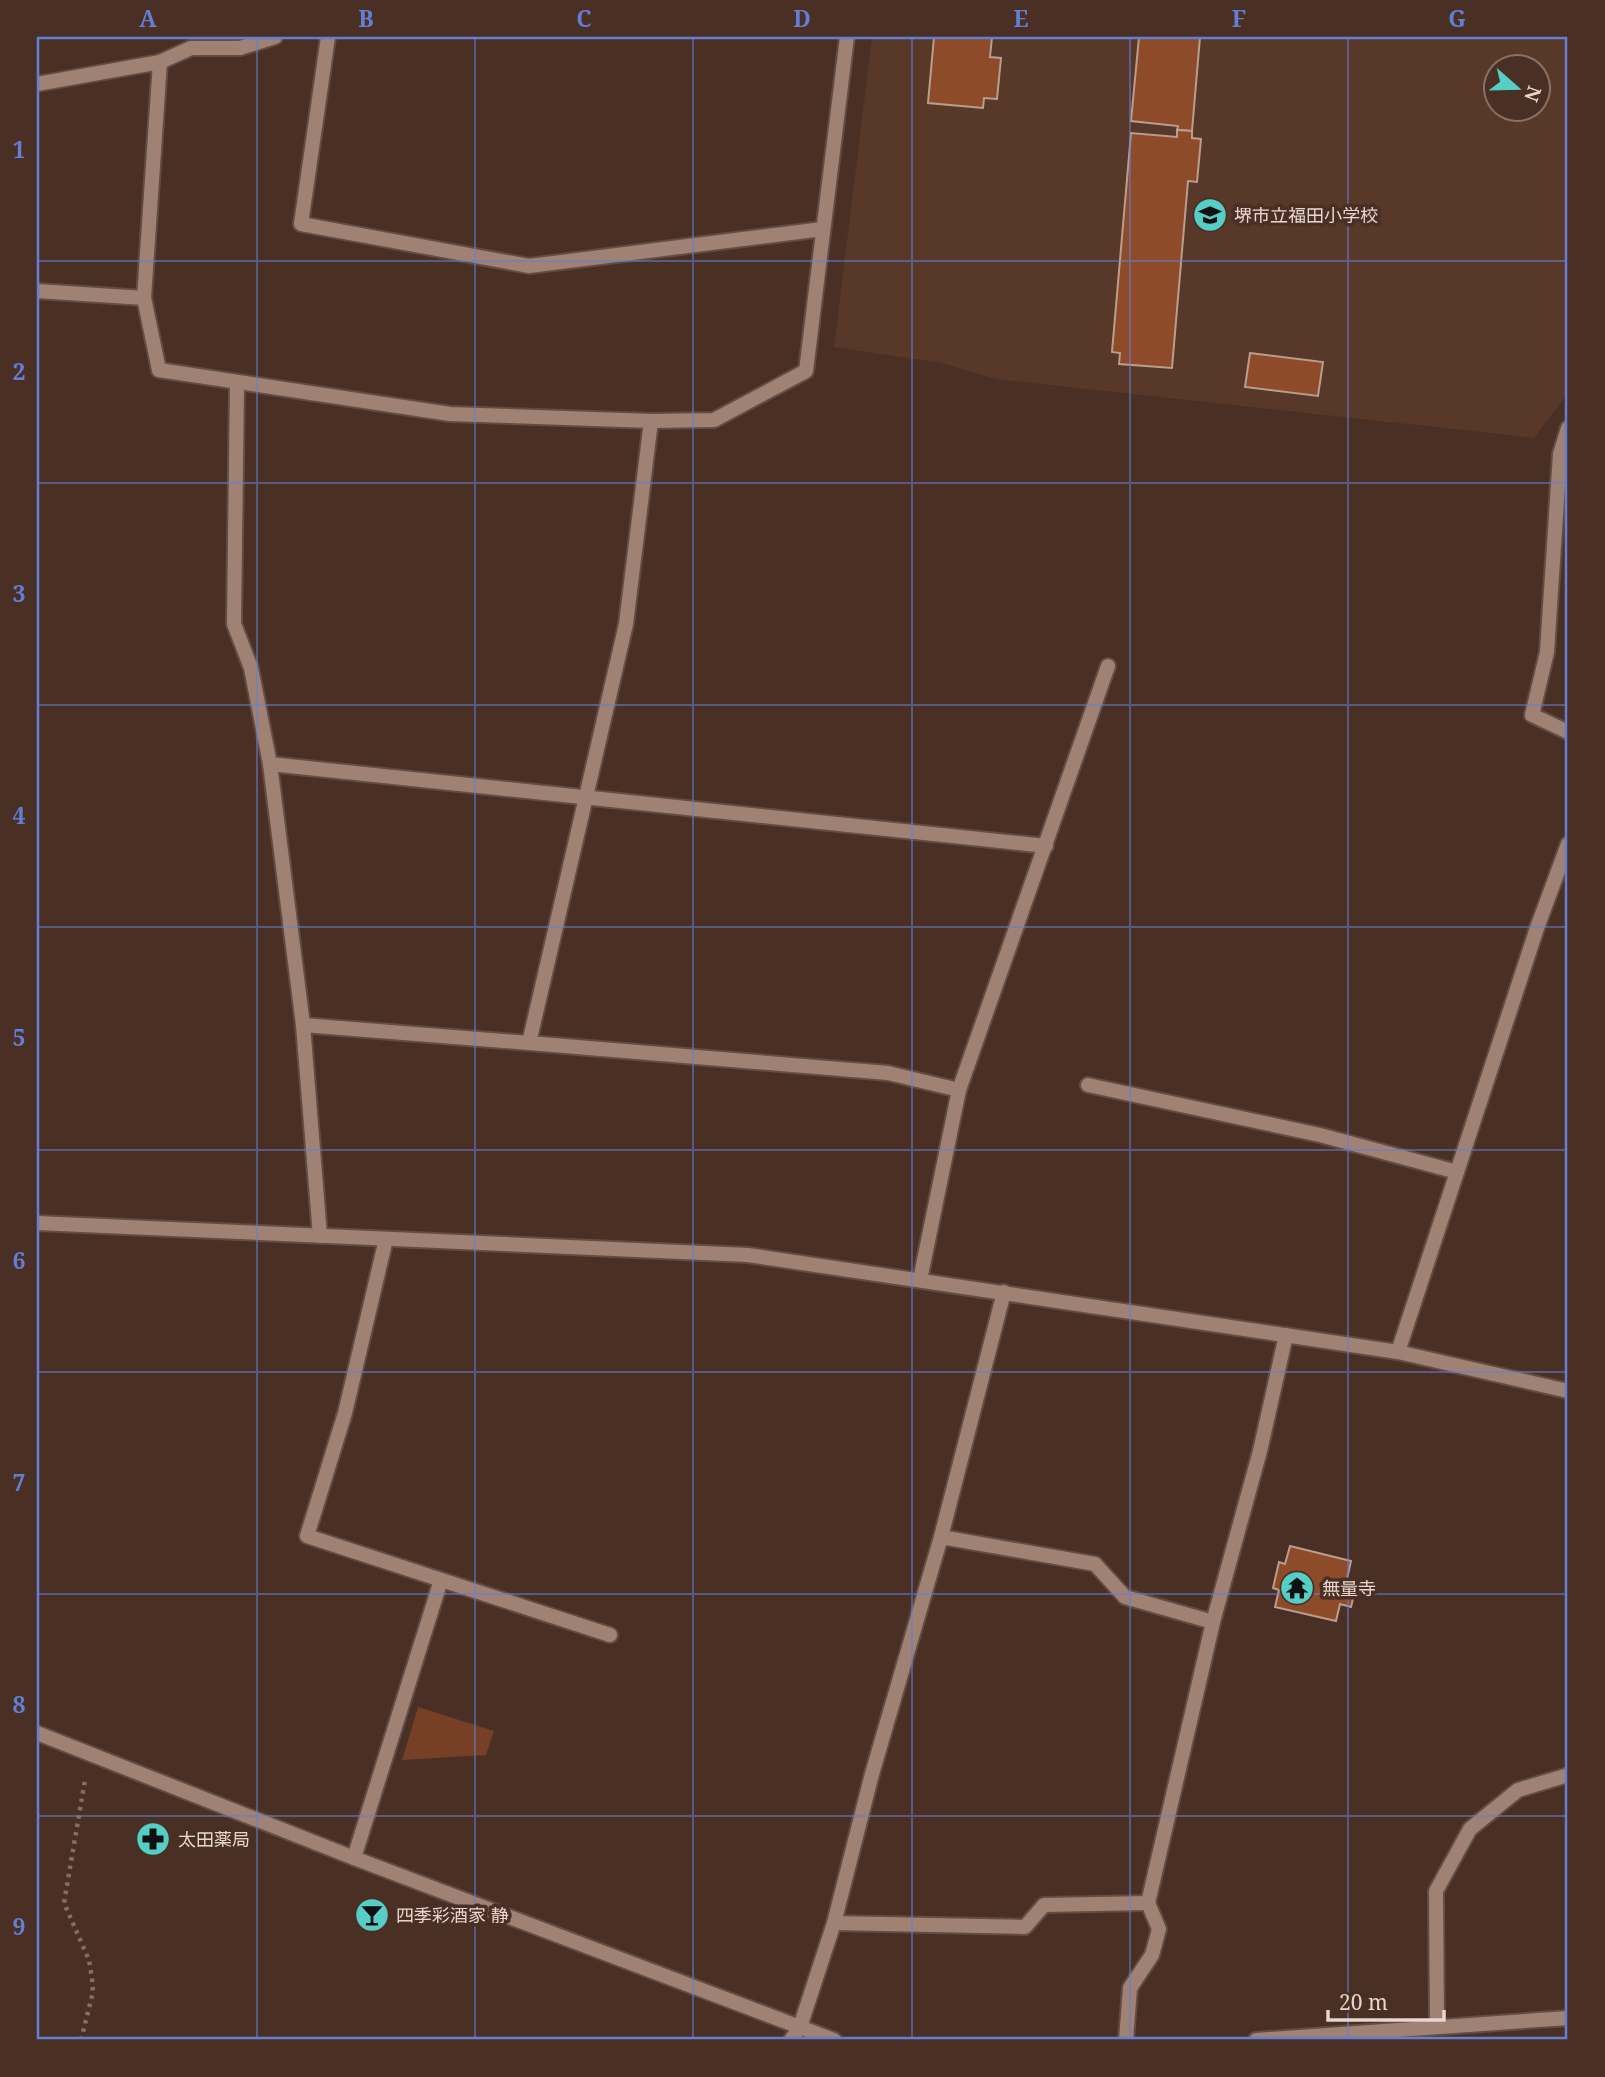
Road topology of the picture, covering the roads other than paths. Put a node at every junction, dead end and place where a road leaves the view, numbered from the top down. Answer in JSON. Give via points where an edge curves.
{"nodes":[{"id":1,"x":275,"y":37,"type":"edge"},
{"id":2,"x":328,"y":37,"type":"edge"},
{"id":3,"x":847,"y":37,"type":"edge"},
{"id":4,"x":160,"y":62,"type":"junction"},
{"id":5,"x":37,"y":84,"type":"edge"},
{"id":6,"x":823,"y":229,"type":"junction"},
{"id":7,"x":37,"y":291,"type":"edge"},
{"id":8,"x":144,"y":298,"type":"junction"},
{"id":9,"x":237,"y":383,"type":"junction"},
{"id":10,"x":651,"y":422,"type":"junction"},
{"id":11,"x":1568,"y":428,"type":"edge"},
{"id":12,"x":1108,"y":666,"type":"dead end"},
{"id":13,"x":1568,"y":732,"type":"edge"},
{"id":14,"x":270,"y":764,"type":"junction"},
{"id":15,"x":586,"y":799,"type":"junction"},
{"id":16,"x":1568,"y":844,"type":"edge"},
{"id":17,"x":1046,"y":846,"type":"junction"},
{"id":18,"x":303,"y":1025,"type":"junction"},
{"id":19,"x":530,"y":1043,"type":"junction"},
{"id":20,"x":1088,"y":1084,"type":"dead end"},
{"id":21,"x":959,"y":1090,"type":"junction"},
{"id":22,"x":1457,"y":1172,"type":"junction"},
{"id":23,"x":37,"y":1223,"type":"edge"},
{"id":24,"x":320,"y":1236,"type":"junction"},
{"id":25,"x":386,"y":1239,"type":"junction"},
{"id":26,"x":920,"y":1280,"type":"junction"},
{"id":27,"x":1004,"y":1292,"type":"junction"},
{"id":28,"x":1286,"y":1335,"type":"junction"},
{"id":29,"x":1398,"y":1352,"type":"junction"},
{"id":30,"x":1568,"y":1391,"type":"edge"},
{"id":31,"x":941,"y":1537,"type":"junction"},
{"id":32,"x":441,"y":1580,"type":"junction"},
{"id":33,"x":1213,"y":1622,"type":"junction"},
{"id":34,"x":610,"y":1635,"type":"dead end"},
{"id":35,"x":37,"y":1733,"type":"edge"},
{"id":36,"x":1568,"y":1775,"type":"edge"},
{"id":37,"x":354,"y":1858,"type":"junction"},
{"id":38,"x":1148,"y":1903,"type":"junction"},
{"id":39,"x":834,"y":1923,"type":"junction"},
{"id":40,"x":1568,"y":2018,"type":"edge"},
{"id":41,"x":800,"y":2027,"type":"junction"},
{"id":42,"x":1437,"y":2027,"type":"junction"},
{"id":43,"x":791,"y":2040,"type":"edge"},
{"id":44,"x":834,"y":2040,"type":"edge"},
{"id":45,"x":1126,"y":2040,"type":"edge"},
{"id":46,"x":1256,"y":2040,"type":"edge"}],
"edges":[{"from":1,"to":4,"type":"street","via":[[240,48],[191,48]]},
{"from":2,"to":6,"type":"street","via":[[301,224],[529,266]]},
{"from":3,"to":6,"type":"street"},
{"from":4,"to":5,"type":"street"},
{"from":4,"to":8,"type":"street"},
{"from":6,"to":10,"type":"street","via":[[806,371],[714,419]]},
{"from":7,"to":8,"type":"street"},
{"from":8,"to":9,"type":"street","via":[[159,370]]},
{"from":9,"to":10,"type":"street","via":[[450,414]]},
{"from":9,"to":14,"type":"street","via":[[234,624],[251,668]]},
{"from":10,"to":15,"type":"street","via":[[626,624]]},
{"from":11,"to":13,"type":"street","via":[[1560,454],[1547,652],[1532,715]]},
{"from":12,"to":17,"type":"street"},
{"from":14,"to":15,"type":"street"},
{"from":14,"to":18,"type":"street"},
{"from":15,"to":17,"type":"street"},
{"from":15,"to":19,"type":"street"},
{"from":16,"to":22,"type":"street"},
{"from":17,"to":21,"type":"street"},
{"from":18,"to":19,"type":"street"},
{"from":18,"to":24,"type":"street"},
{"from":19,"to":21,"type":"street","via":[[888,1073]]},
{"from":20,"to":22,"type":"street","via":[[1320,1135]]},
{"from":21,"to":26,"type":"street"},
{"from":22,"to":29,"type":"street"},
{"from":23,"to":24,"type":"street"},
{"from":24,"to":25,"type":"street"},
{"from":25,"to":26,"type":"street","via":[[748,1255]]},
{"from":25,"to":32,"type":"street","via":[[345,1413],[307,1536]]},
{"from":26,"to":27,"type":"street"},
{"from":27,"to":28,"type":"street"},
{"from":27,"to":31,"type":"street"},
{"from":28,"to":29,"type":"street"},
{"from":28,"to":33,"type":"street","via":[[1261,1451]]},
{"from":29,"to":30,"type":"street"},
{"from":31,"to":33,"type":"street","via":[[1095,1564],[1125,1597]]},
{"from":31,"to":39,"type":"street"},
{"from":32,"to":34,"type":"street"},
{"from":32,"to":37,"type":"street"},
{"from":33,"to":38,"type":"street"},
{"from":35,"to":37,"type":"street"},
{"from":36,"to":42,"type":"street","via":[[1518,1790],[1470,1829],[1436,1891]]},
{"from":37,"to":41,"type":"street"},
{"from":38,"to":39,"type":"street","via":[[1044,1905],[1025,1927]]},
{"from":38,"to":45,"type":"street","via":[[1159,1929],[1152,1955],[1130,1988]]},
{"from":39,"to":41,"type":"street"},
{"from":40,"to":42,"type":"street"},
{"from":41,"to":43,"type":"street"},
{"from":41,"to":44,"type":"street"},
{"from":42,"to":46,"type":"street"}]}
